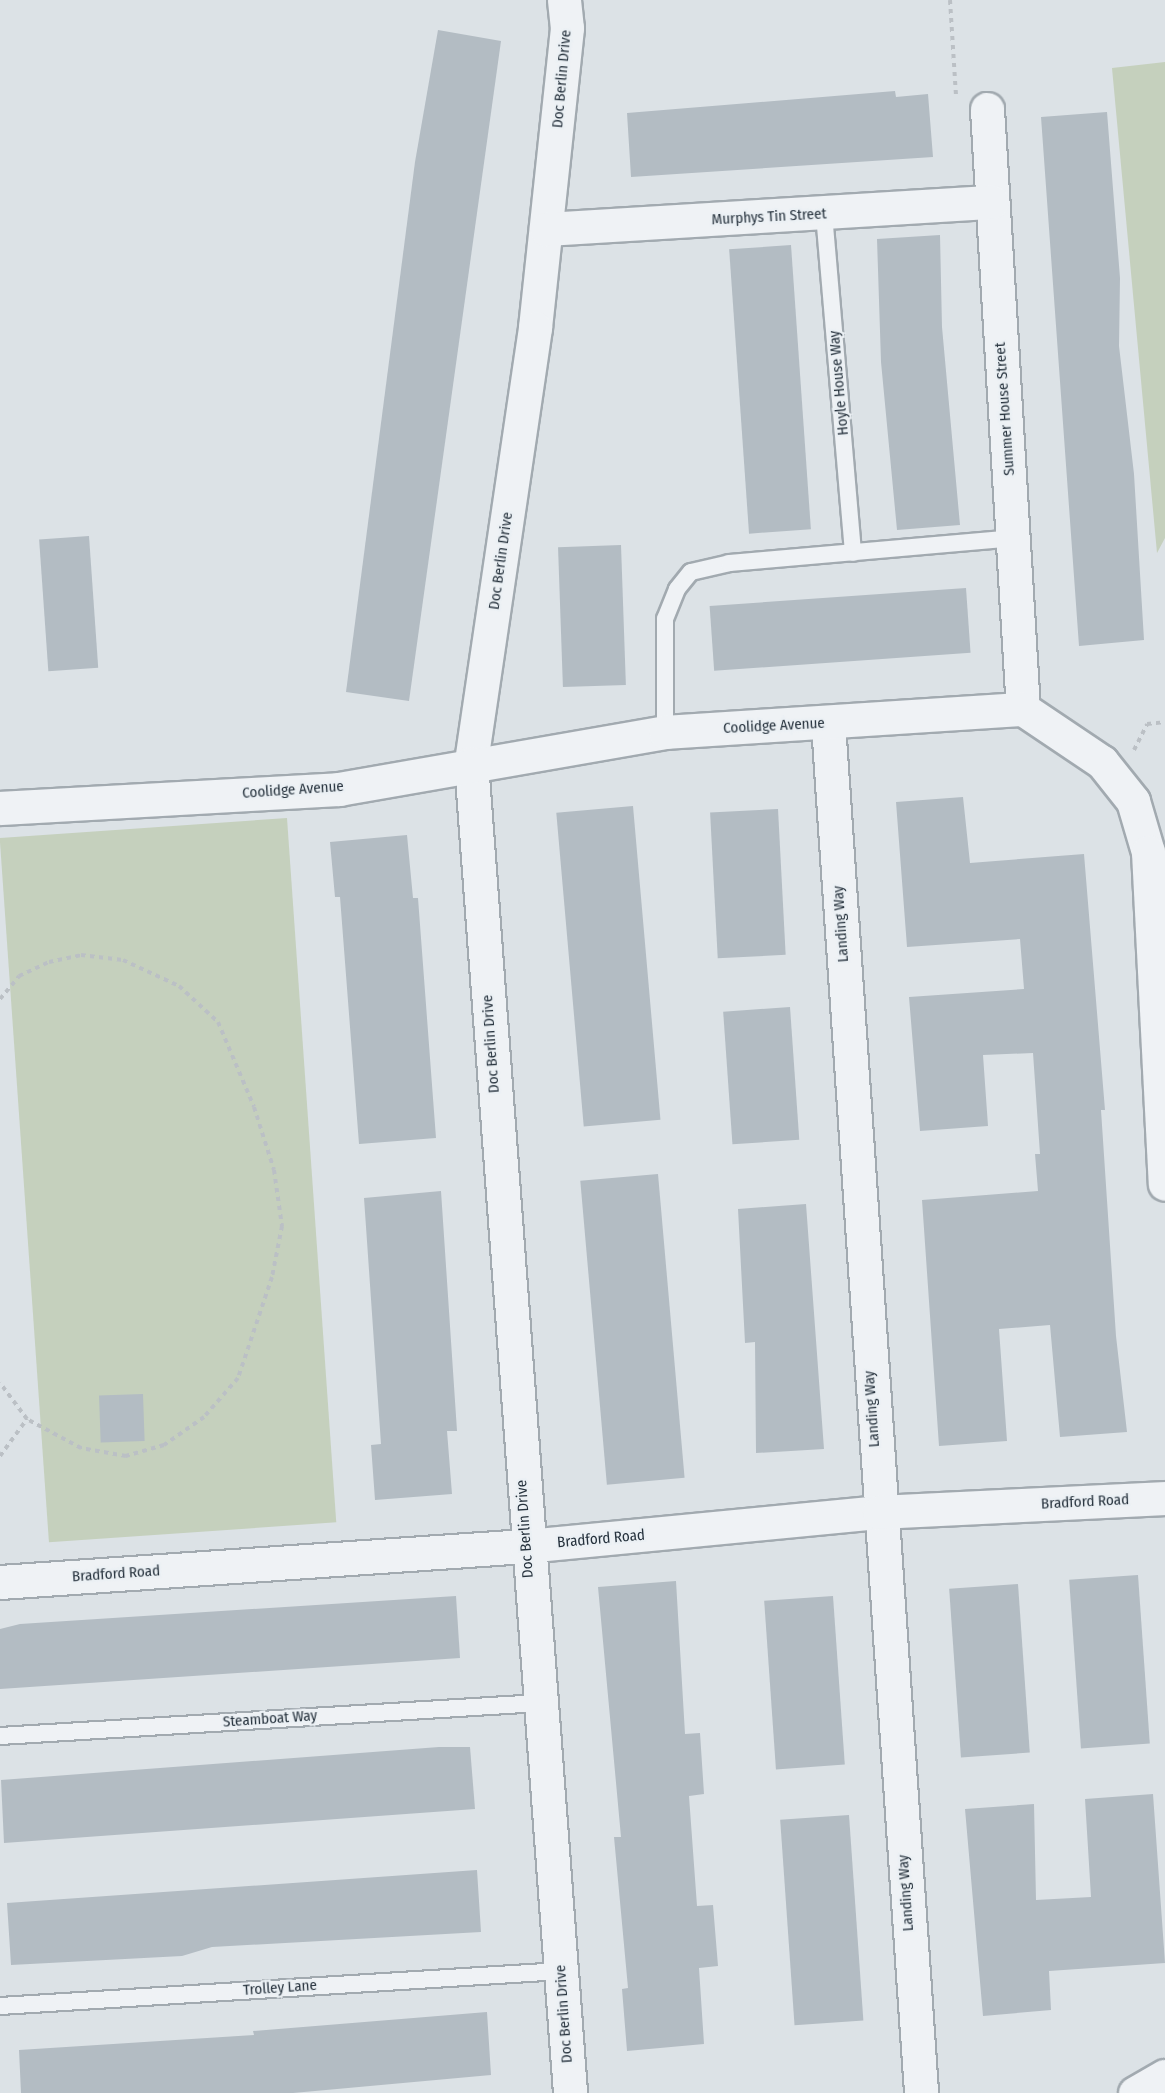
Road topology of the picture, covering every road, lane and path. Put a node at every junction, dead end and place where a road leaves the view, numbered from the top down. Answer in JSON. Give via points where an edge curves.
{"nodes":[{"id":1,"x":564,"y":0,"type":"edge"},
{"id":2,"x":950,"y":0,"type":"edge"},
{"id":3,"x":987,"y":110,"type":"joint"},
{"id":4,"x":992,"y":202,"type":"junction"},
{"id":5,"x":824,"y":214,"type":"junction"},
{"id":6,"x":546,"y":229,"type":"junction"},
{"id":7,"x":1013,"y":538,"type":"junction"},
{"id":8,"x":853,"y":553,"type":"junction"},
{"id":9,"x":1023,"y":710,"type":"junction"},
{"id":10,"x":1165,"y":722,"type":"edge"},
{"id":11,"x":828,"y":724,"type":"junction"},
{"id":12,"x":665,"y":732,"type":"junction"},
{"id":13,"x":471,"y":763,"type":"junction"},
{"id":14,"x":1118,"y":782,"type":"junction"},
{"id":15,"x":0,"y":808,"type":"edge"},
{"id":16,"x":0,"y":999,"type":"edge"},
{"id":17,"x":1165,"y":1184,"type":"edge"},
{"id":18,"x":0,"y":1383,"type":"edge"},
{"id":19,"x":27,"y":1419,"type":"junction"},
{"id":20,"x":0,"y":1456,"type":"edge"},
{"id":21,"x":1165,"y":1498,"type":"edge"},
{"id":22,"x":879,"y":1512,"type":"junction"},
{"id":23,"x":526,"y":1546,"type":"junction"},
{"id":24,"x":0,"y":1582,"type":"edge"},
{"id":25,"x":539,"y":1703,"type":"junction"},
{"id":26,"x":0,"y":1736,"type":"edge"},
{"id":27,"x":561,"y":1971,"type":"junction"},
{"id":28,"x":0,"y":2006,"type":"edge"},
{"id":29,"x":1165,"y":2076,"type":"edge"},
{"id":30,"x":570,"y":2093,"type":"edge"},
{"id":31,"x":921,"y":2093,"type":"edge"},
{"id":32,"x":1135,"y":2093,"type":"edge"}],
"edges":[{"from":1,"to":6,"type":"street","name":"Doc Berlin Drive","via":[[567,28]]},
{"from":2,"to":3,"type":"path","via":[[957,111]]},
{"from":3,"to":4,"type":"street","name":"Summer House Street"},
{"from":4,"to":5,"type":"street","name":"Murphys Tin Street"},
{"from":4,"to":7,"type":"street","name":"Summer House Street"},
{"from":5,"to":6,"type":"street","name":"Murphys Tin Street"},
{"from":5,"to":8,"type":"lane","name":"Hoyle House Way"},
{"from":6,"to":13,"type":"street","name":"Doc Berlin Drive"},
{"from":7,"to":8,"type":"lane"},
{"from":7,"to":9,"type":"street","name":"Summer House Street"},
{"from":8,"to":12,"type":"lane","via":[[729,563],[691,572],[677,589],[665,619]]},
{"from":9,"to":11,"type":"street","name":"Coolidge Avenue"},
{"from":9,"to":14,"type":"street","via":[[1101,762]]},
{"from":10,"to":14,"type":"path","via":[[1147,724]]},
{"from":11,"to":12,"type":"street","name":"Coolidge Avenue"},
{"from":11,"to":22,"type":"street","name":"Landing Way"},
{"from":12,"to":13,"type":"street","name":"Coolidge Avenue"},
{"from":13,"to":15,"type":"street","name":"Coolidge Avenue","via":[[339,789]]},
{"from":13,"to":23,"type":"street","name":"Doc Berlin Drive"},
{"from":14,"to":17,"type":"street","via":[[1132,801],[1148,852]]},
{"from":16,"to":19,"type":"path","via":[[19,976],[49,962],[81,955],[123,960],[179,986],[218,1022],[254,1107],[274,1170],[282,1226],[272,1277],[238,1378],[204,1417],[164,1445],[126,1456],[81,1448]]},
{"from":18,"to":19,"type":"path"},
{"from":19,"to":20,"type":"path"},
{"from":21,"to":22,"type":"street","name":"Bradford Road"},
{"from":22,"to":23,"type":"street","name":"Bradford Road"},
{"from":22,"to":31,"type":"street","name":"Landing Way"},
{"from":23,"to":24,"type":"street","name":"Bradford Road"},
{"from":23,"to":25,"type":"street","name":"Doc Berlin Drive"},
{"from":25,"to":26,"type":"lane","name":"Steamboat Way"},
{"from":25,"to":27,"type":"street","name":"Doc Berlin Drive"},
{"from":27,"to":28,"type":"lane","name":"Trolley Lane"},
{"from":27,"to":30,"type":"street","name":"Doc Berlin Drive"},
{"from":29,"to":32,"type":"street"}]}
